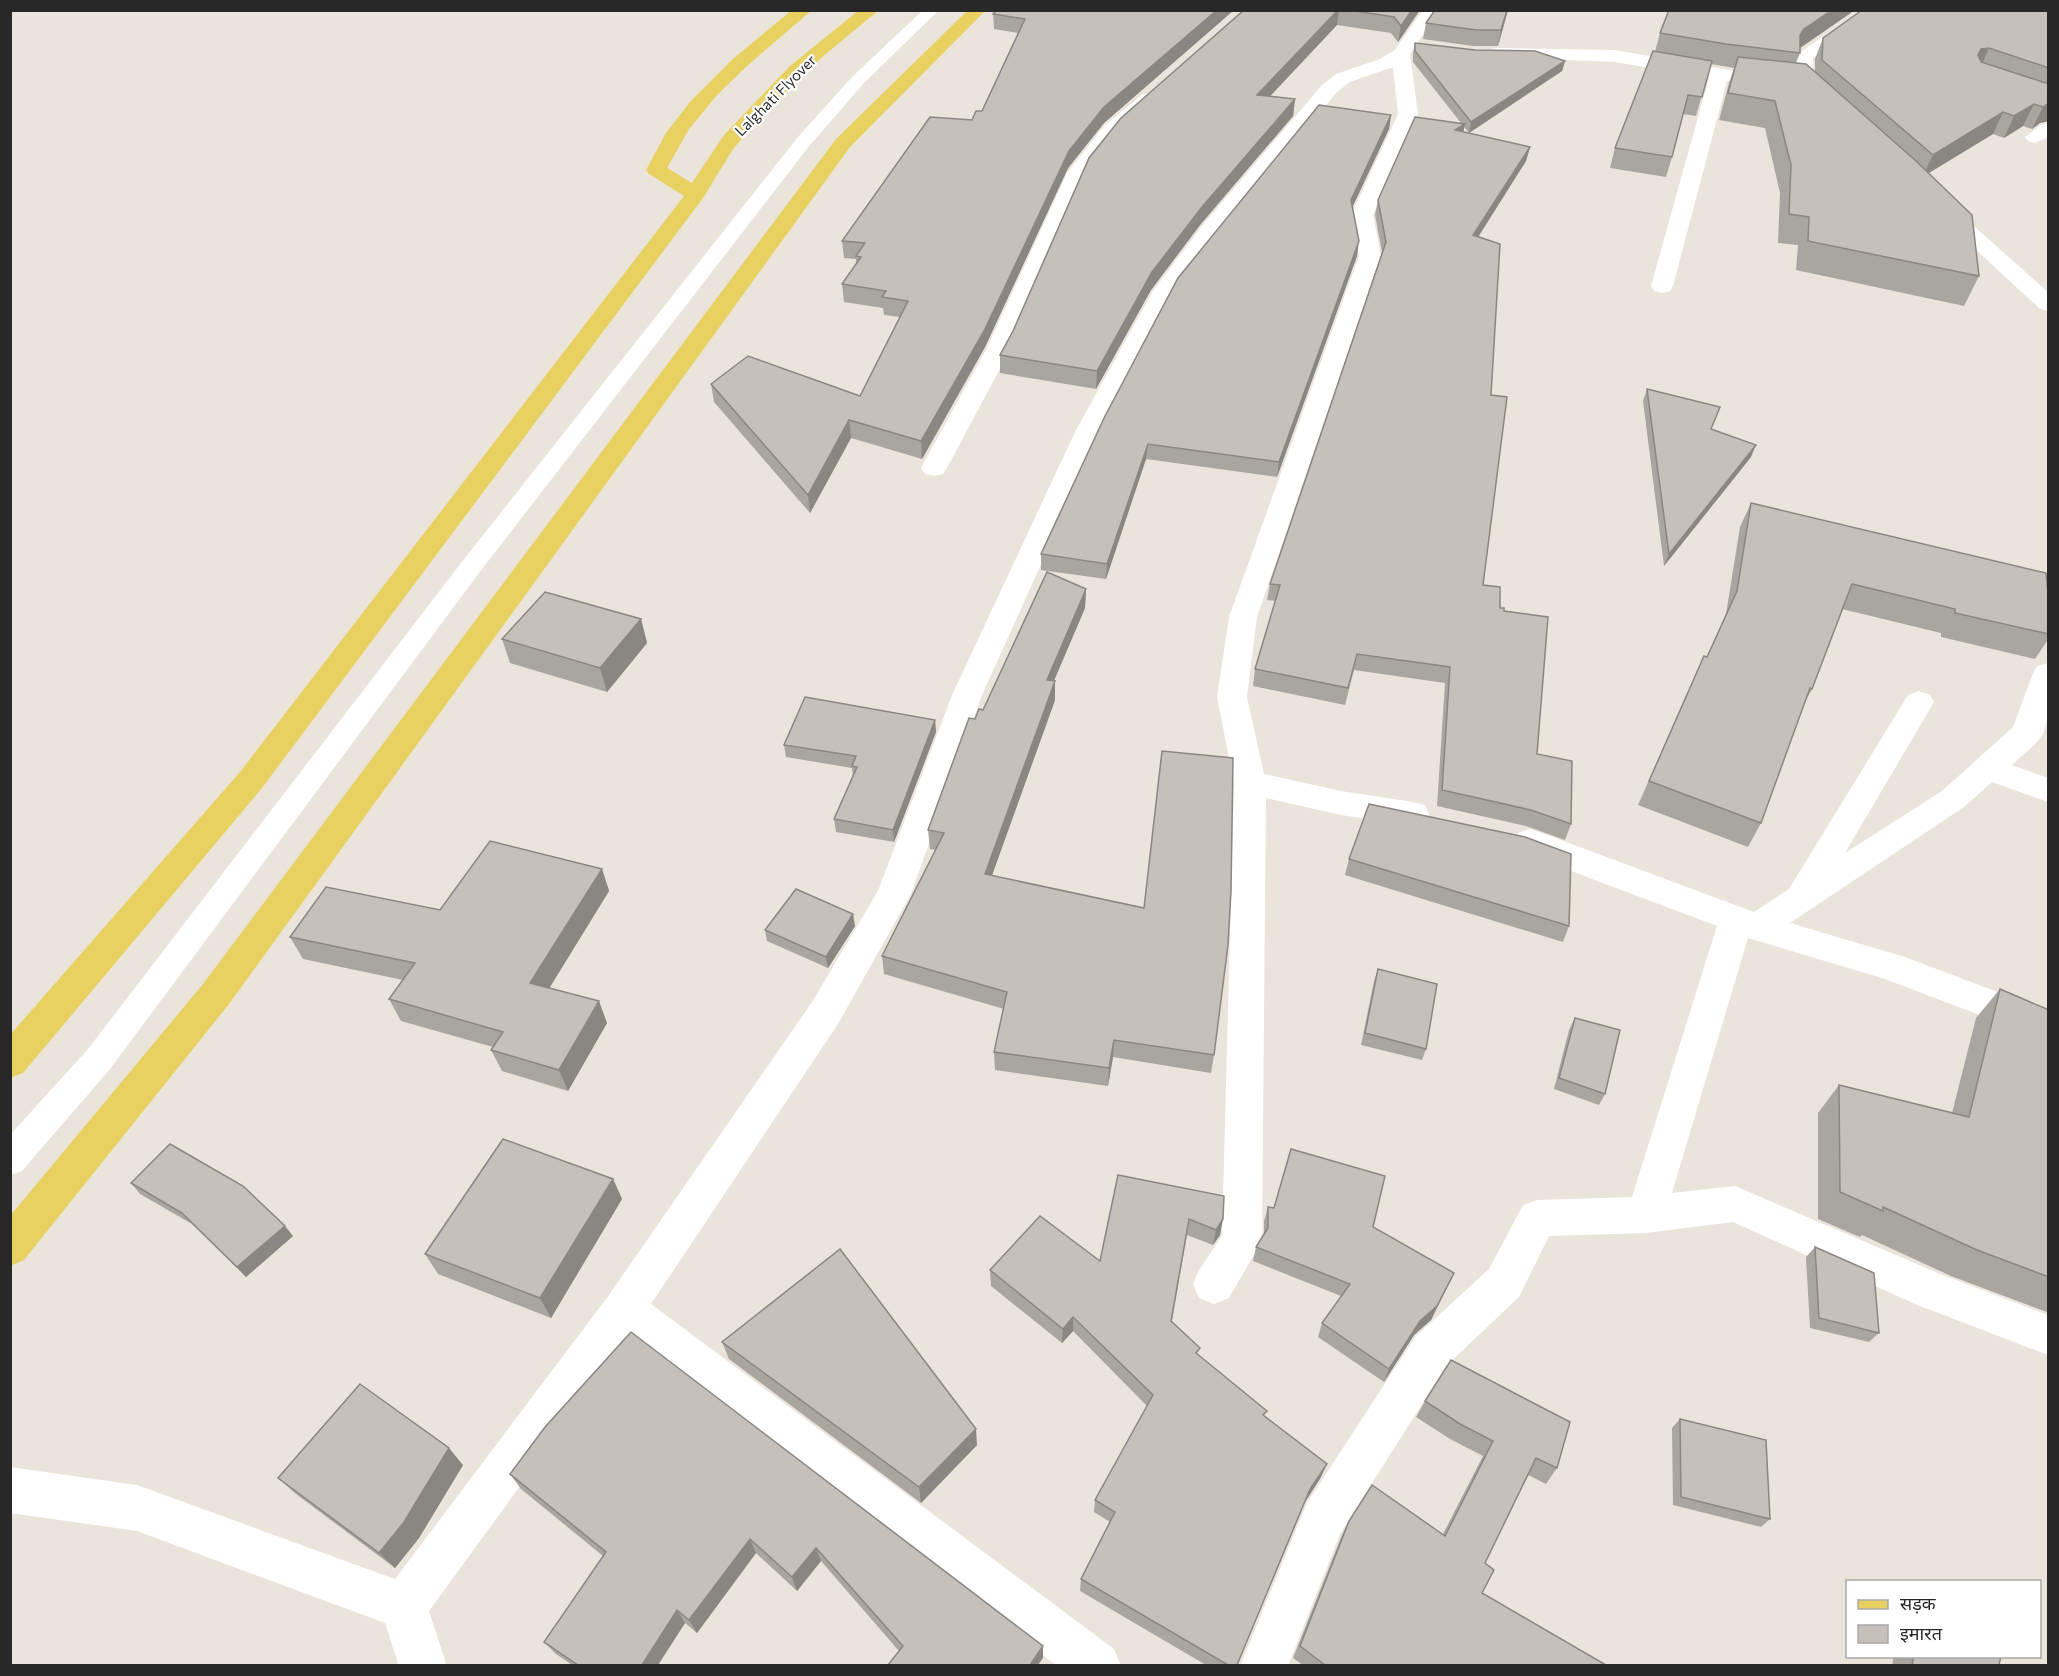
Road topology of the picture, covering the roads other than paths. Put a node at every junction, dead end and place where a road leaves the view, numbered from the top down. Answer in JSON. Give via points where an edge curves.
{"nodes":[{"id":1,"x":804,"y":10,"type":"edge"},
{"id":2,"x":871,"y":10,"type":"edge"},
{"id":3,"x":932,"y":10,"type":"edge"},
{"id":4,"x":978,"y":10,"type":"edge"},
{"id":5,"x":1432,"y":10,"type":"edge"},
{"id":6,"x":1872,"y":10,"type":"edge"},
{"id":7,"x":1414,"y":49,"type":"junction"},
{"id":8,"x":1485,"y":53,"type":"edge"},
{"id":9,"x":1719,"y":74,"type":"junction"},
{"id":10,"x":1761,"y":79,"type":"edge"},
{"id":11,"x":1782,"y":82,"type":"edge"},
{"id":12,"x":1803,"y":84,"type":"junction"},
{"id":13,"x":1161,"y":88,"type":"edge"},
{"id":14,"x":1838,"y":116,"type":"edge"},
{"id":15,"x":696,"y":194,"type":"junction"},
{"id":16,"x":1926,"y":194,"type":"edge"},
{"id":17,"x":1662,"y":286,"type":"dead end"},
{"id":18,"x":2049,"y":304,"type":"edge"},
{"id":19,"x":934,"y":468,"type":"dead end"},
{"id":20,"x":2049,"y":673,"type":"edge"},
{"id":21,"x":1919,"y":702,"type":"dead end"},
{"id":22,"x":1988,"y":768,"type":"junction"},
{"id":23,"x":1250,"y":783,"type":"junction"},
{"id":24,"x":2049,"y":790,"type":"edge"},
{"id":25,"x":1437,"y":820,"type":"edge"},
{"id":26,"x":1503,"y":835,"type":"edge"},
{"id":27,"x":1799,"y":901,"type":"junction"},
{"id":28,"x":1747,"y":924,"type":"junction"},
{"id":29,"x":2049,"y":1026,"type":"edge"},
{"id":30,"x":10,"y":1062,"type":"edge"},
{"id":31,"x":10,"y":1160,"type":"edge"},
{"id":32,"x":1646,"y":1215,"type":"junction"},
{"id":33,"x":10,"y":1247,"type":"edge"},
{"id":34,"x":1214,"y":1284,"type":"dead end"},
{"id":35,"x":624,"y":1309,"type":"junction"},
{"id":36,"x":2049,"y":1335,"type":"edge"},
{"id":37,"x":10,"y":1490,"type":"edge"},
{"id":38,"x":404,"y":1606,"type":"junction"},
{"id":39,"x":423,"y":1665,"type":"edge"},
{"id":40,"x":1097,"y":1665,"type":"edge"},
{"id":41,"x":1264,"y":1665,"type":"edge"}],
"edges":[{"from":1,"to":15,"type":"main road","via":[[716,86],[683,123],[656,170]]},
{"from":2,"to":15,"type":"main road","name":"Lalghati Flyover","via":[[788,80],[730,140]]},
{"from":3,"to":31,"type":"lane","via":[[858,80],[804,141],[470,568],[99,1059]]},
{"from":4,"to":33,"type":"main road","via":[[843,143],[216,994]]},
{"from":5,"to":7,"type":"street"},
{"from":6,"to":12,"type":"street","via":[[1804,56]]},
{"from":7,"to":23,"type":"street","via":[[1408,114],[1362,215],[1370,256],[1243,617],[1232,698]]},
{"from":7,"to":35,"type":"street","via":[[1343,78],[1329,89],[1164,291],[1088,432],[967,695],[894,894],[825,1012]]},
{"from":8,"to":9,"type":"street","via":[[1615,56]]},
{"from":9,"to":10,"type":"street"},
{"from":9,"to":17,"type":"street"},
{"from":11,"to":12,"type":"street"},
{"from":12,"to":14,"type":"street"},
{"from":13,"to":19,"type":"street","via":[[1112,129],[1077,173],[999,348]]},
{"from":15,"to":30,"type":"main road","name":"Lalghati Flyover","via":[[251,780]]},
{"from":16,"to":18,"type":"street"},
{"from":20,"to":22,"type":"street","via":[[2027,733]]},
{"from":21,"to":27,"type":"street"},
{"from":22,"to":24,"type":"street"},
{"from":22,"to":27,"type":"street","via":[[1953,799]]},
{"from":23,"to":25,"type":"street"},
{"from":23,"to":34,"type":"street","via":[[1242,1241]]},
{"from":26,"to":28,"type":"street"},
{"from":27,"to":28,"type":"street"},
{"from":28,"to":29,"type":"street","via":[[1892,967]]},
{"from":28,"to":32,"type":"street"},
{"from":32,"to":36,"type":"street","via":[[1735,1204],[1930,1290]]},
{"from":32,"to":41,"type":"street","via":[[1537,1218],[1504,1283],[1431,1351],[1323,1519]]},
{"from":35,"to":38,"type":"street"},
{"from":35,"to":40,"type":"street"},
{"from":37,"to":38,"type":"street","via":[[136,1508]]},
{"from":38,"to":39,"type":"street"}]}
